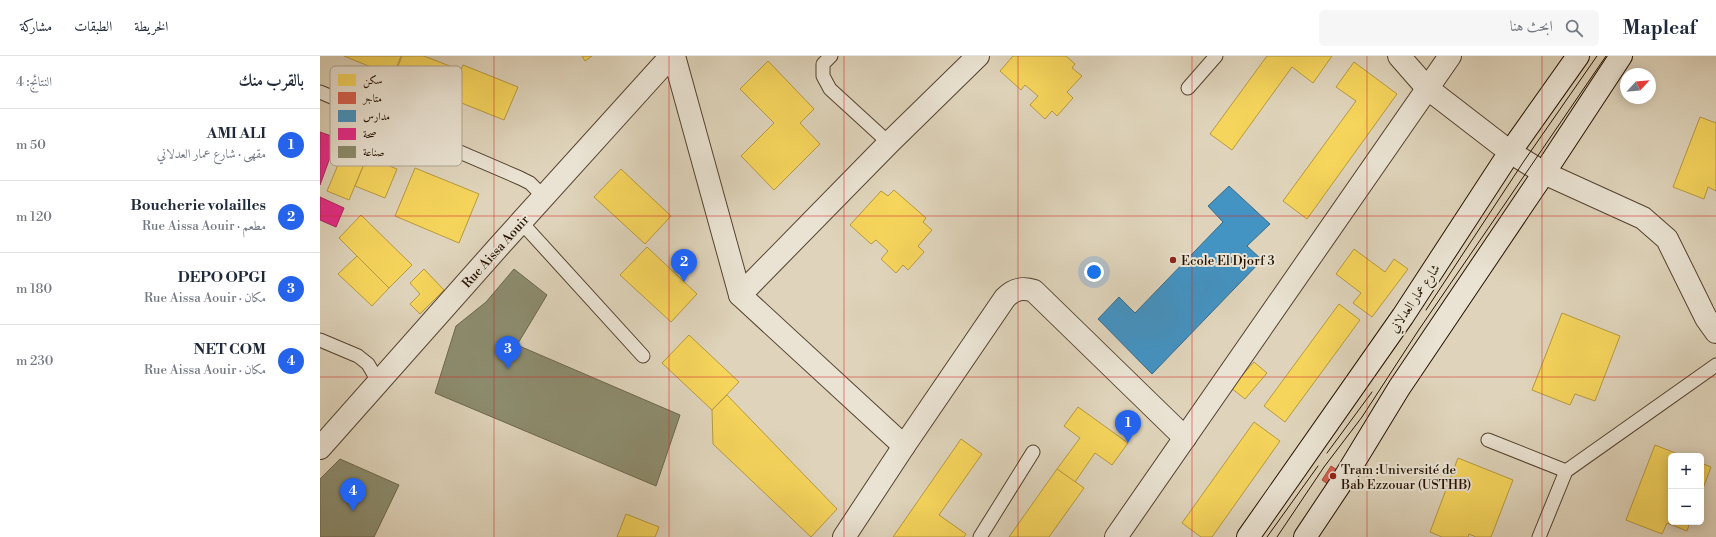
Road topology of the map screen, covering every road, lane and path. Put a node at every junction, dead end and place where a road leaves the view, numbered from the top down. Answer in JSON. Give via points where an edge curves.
{"nodes":[{"id":1,"x":673,"y":56,"type":"edge"},
{"id":2,"x":831,"y":56,"type":"edge"},
{"id":3,"x":978,"y":56,"type":"edge"},
{"id":4,"x":1216,"y":56,"type":"edge"},
{"id":5,"x":1399,"y":56,"type":"edge"},
{"id":6,"x":1450,"y":56,"type":"edge"},
{"id":7,"x":1578,"y":56,"type":"edge"},
{"id":8,"x":1621,"y":56,"type":"edge"},
{"id":9,"x":1188,"y":88,"type":"dead end"},
{"id":10,"x":1427,"y":88,"type":"junction"},
{"id":11,"x":320,"y":92,"type":"edge"},
{"id":12,"x":330,"y":96,"type":"edge"},
{"id":13,"x":889,"y":143,"type":"junction"},
{"id":14,"x":1510,"y":152,"type":"junction"},
{"id":15,"x":462,"y":153,"type":"edge"},
{"id":16,"x":1544,"y":173,"type":"junction"},
{"id":17,"x":544,"y":197,"type":"junction"},
{"id":18,"x":521,"y":222,"type":"junction"},
{"id":19,"x":740,"y":295,"type":"junction"},
{"id":20,"x":1716,"y":332,"type":"edge"},
{"id":21,"x":320,"y":340,"type":"edge"},
{"id":22,"x":643,"y":356,"type":"dead end"},
{"id":23,"x":1716,"y":365,"type":"edge"},
{"id":24,"x":379,"y":383,"type":"junction"},
{"id":25,"x":1185,"y":438,"type":"junction"},
{"id":26,"x":1488,"y":440,"type":"dead end"},
{"id":27,"x":904,"y":446,"type":"junction"},
{"id":28,"x":320,"y":448,"type":"edge"},
{"id":29,"x":1033,"y":452,"type":"dead end"},
{"id":30,"x":1566,"y":471,"type":"junction"},
{"id":31,"x":844,"y":537,"type":"edge"},
{"id":32,"x":980,"y":537,"type":"edge"},
{"id":33,"x":1116,"y":537,"type":"edge"},
{"id":34,"x":1248,"y":537,"type":"edge"},
{"id":35,"x":1305,"y":537,"type":"edge"},
{"id":36,"x":1539,"y":537,"type":"edge"}],
"edges":[{"from":1,"to":17,"type":"street","name":"Rue Aissa Aouir"},
{"from":1,"to":19,"type":"street"},
{"from":2,"to":13,"type":"lane","via":[[823,64],[822,76],[830,89]]},
{"from":3,"to":13,"type":"street"},
{"from":4,"to":9,"type":"lane"},
{"from":5,"to":10,"type":"street"},
{"from":6,"to":10,"type":"street"},
{"from":7,"to":14,"type":"street","name":"شارع عمار العدلاني"},
{"from":8,"to":16,"type":"street"},
{"from":10,"to":14,"type":"street"},
{"from":10,"to":25,"type":"street"},
{"from":11,"to":12,"type":"lane"},
{"from":13,"to":19,"type":"street"},
{"from":14,"to":16,"type":"street"},
{"from":14,"to":34,"type":"street","name":"شارع عمار العدلاني","via":[[1403,316]]},
{"from":15,"to":17,"type":"lane","via":[[530,183]]},
{"from":16,"to":20,"type":"street","via":[[1643,218],[1667,239],[1706,318]]},
{"from":16,"to":35,"type":"street","via":[[1399,388]]},
{"from":17,"to":18,"type":"street","name":"Rue Aissa Aouir"},
{"from":18,"to":22,"type":"lane"},
{"from":18,"to":24,"type":"street","name":"Rue Aissa Aouir"},
{"from":19,"to":27,"type":"street"},
{"from":21,"to":24,"type":"lane","via":[[358,356],[368,364]]},
{"from":23,"to":30,"type":"lane"},
{"from":24,"to":28,"type":"street","name":"Rue Aissa Aouir"},
{"from":25,"to":27,"type":"street","via":[[1034,291],[1018,289],[1010,292],[1005,298]]},
{"from":25,"to":33,"type":"street"},
{"from":26,"to":30,"type":"lane"},
{"from":27,"to":31,"type":"street"},
{"from":29,"to":32,"type":"lane"},
{"from":30,"to":36,"type":"lane"}]}
